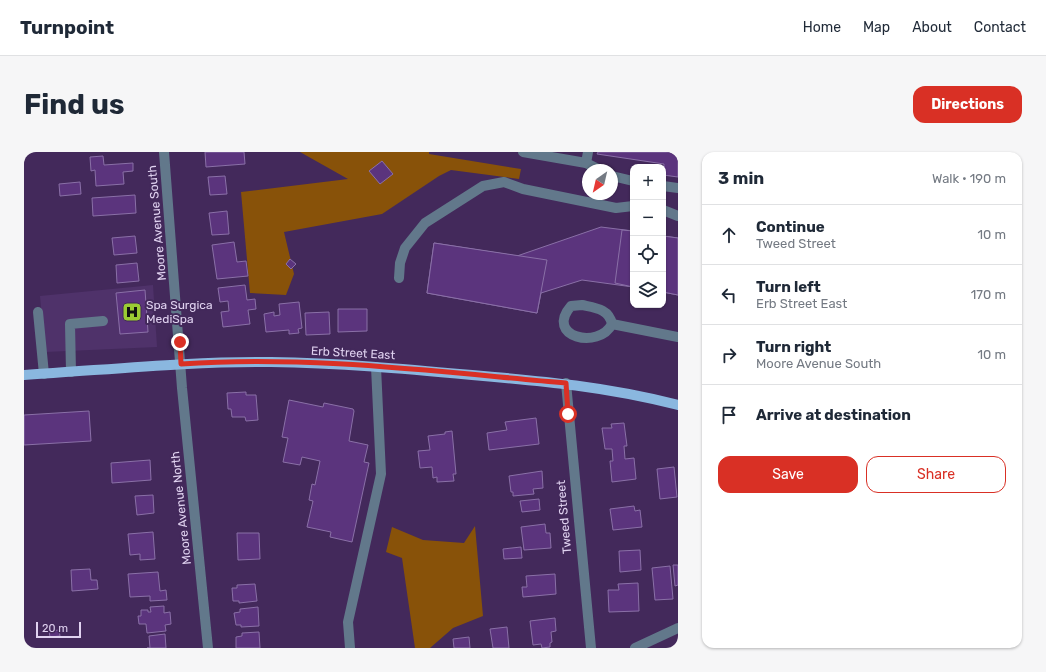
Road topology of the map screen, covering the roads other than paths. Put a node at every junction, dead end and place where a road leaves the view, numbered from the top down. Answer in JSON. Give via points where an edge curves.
{"nodes":[{"id":1,"x":164,"y":152,"type":"edge"},
{"id":2,"x":523,"y":152,"type":"edge"},
{"id":3,"x":588,"y":152,"type":"edge"},
{"id":4,"x":586,"y":163,"type":"joint"},
{"id":5,"x":618,"y":177,"type":"edge"},
{"id":6,"x":630,"y":180,"type":"edge"},
{"id":7,"x":666,"y":186,"type":"edge"},
{"id":8,"x":678,"y":188,"type":"edge"},
{"id":9,"x":630,"y":206,"type":"edge"},
{"id":10,"x":666,"y":211,"type":"edge"},
{"id":11,"x":678,"y":216,"type":"edge"},
{"id":12,"x":399,"y":278,"type":"dead end"},
{"id":13,"x":38,"y":312,"type":"dead end"},
{"id":14,"x":103,"y":321,"type":"dead end"},
{"id":15,"x":612,"y":324,"type":"junction"},
{"id":16,"x":678,"y":337,"type":"edge"},
{"id":17,"x":181,"y":364,"type":"junction"},
{"id":18,"x":376,"y":367,"type":"junction"},
{"id":19,"x":71,"y":372,"type":"junction"},
{"id":20,"x":44,"y":374,"type":"junction"},
{"id":21,"x":24,"y":375,"type":"edge"},
{"id":22,"x":566,"y":383,"type":"junction"},
{"id":23,"x":678,"y":405,"type":"edge"},
{"id":24,"x":678,"y":628,"type":"edge"},
{"id":25,"x":208,"y":648,"type":"edge"},
{"id":26,"x":350,"y":648,"type":"edge"},
{"id":27,"x":591,"y":648,"type":"edge"},
{"id":28,"x":635,"y":648,"type":"edge"}],
"edges":[{"from":1,"to":17,"type":"street","name":"Moore Avenue South"},
{"from":2,"to":4,"type":"street"},
{"from":3,"to":4,"type":"street"},
{"from":5,"to":6,"type":"street"},
{"from":7,"to":8,"type":"street"},
{"from":9,"to":12,"type":"street","via":[[616,208],[523,189],[504,182],[483,186],[425,223],[405,248]]},
{"from":10,"to":11,"type":"street"},
{"from":13,"to":20,"type":"street"},
{"from":14,"to":19,"type":"street","via":[[70,324]]},
{"from":15,"to":15,"type":"street","via":[[609,331],[601,336],[582,337],[568,332],[564,328],[563,320],[571,306],[582,305],[606,312]]},
{"from":15,"to":16,"type":"street"},
{"from":17,"to":18,"type":"main road","name":"Erb Street East","via":[[272,362]]},
{"from":17,"to":19,"type":"main road","name":"Erb Street East"},
{"from":17,"to":25,"type":"street","name":"Moore Avenue North"},
{"from":18,"to":22,"type":"main road","name":"Erb Street East"},
{"from":18,"to":26,"type":"street","via":[[381,474],[348,622]]},
{"from":19,"to":20,"type":"main road","name":"Erb Street East"},
{"from":20,"to":21,"type":"main road","name":"Erb Street East"},
{"from":22,"to":23,"type":"main road","name":"Erb Street East","via":[[635,394]]},
{"from":22,"to":27,"type":"street","name":"Tweed Street"},
{"from":24,"to":28,"type":"street"}]}
